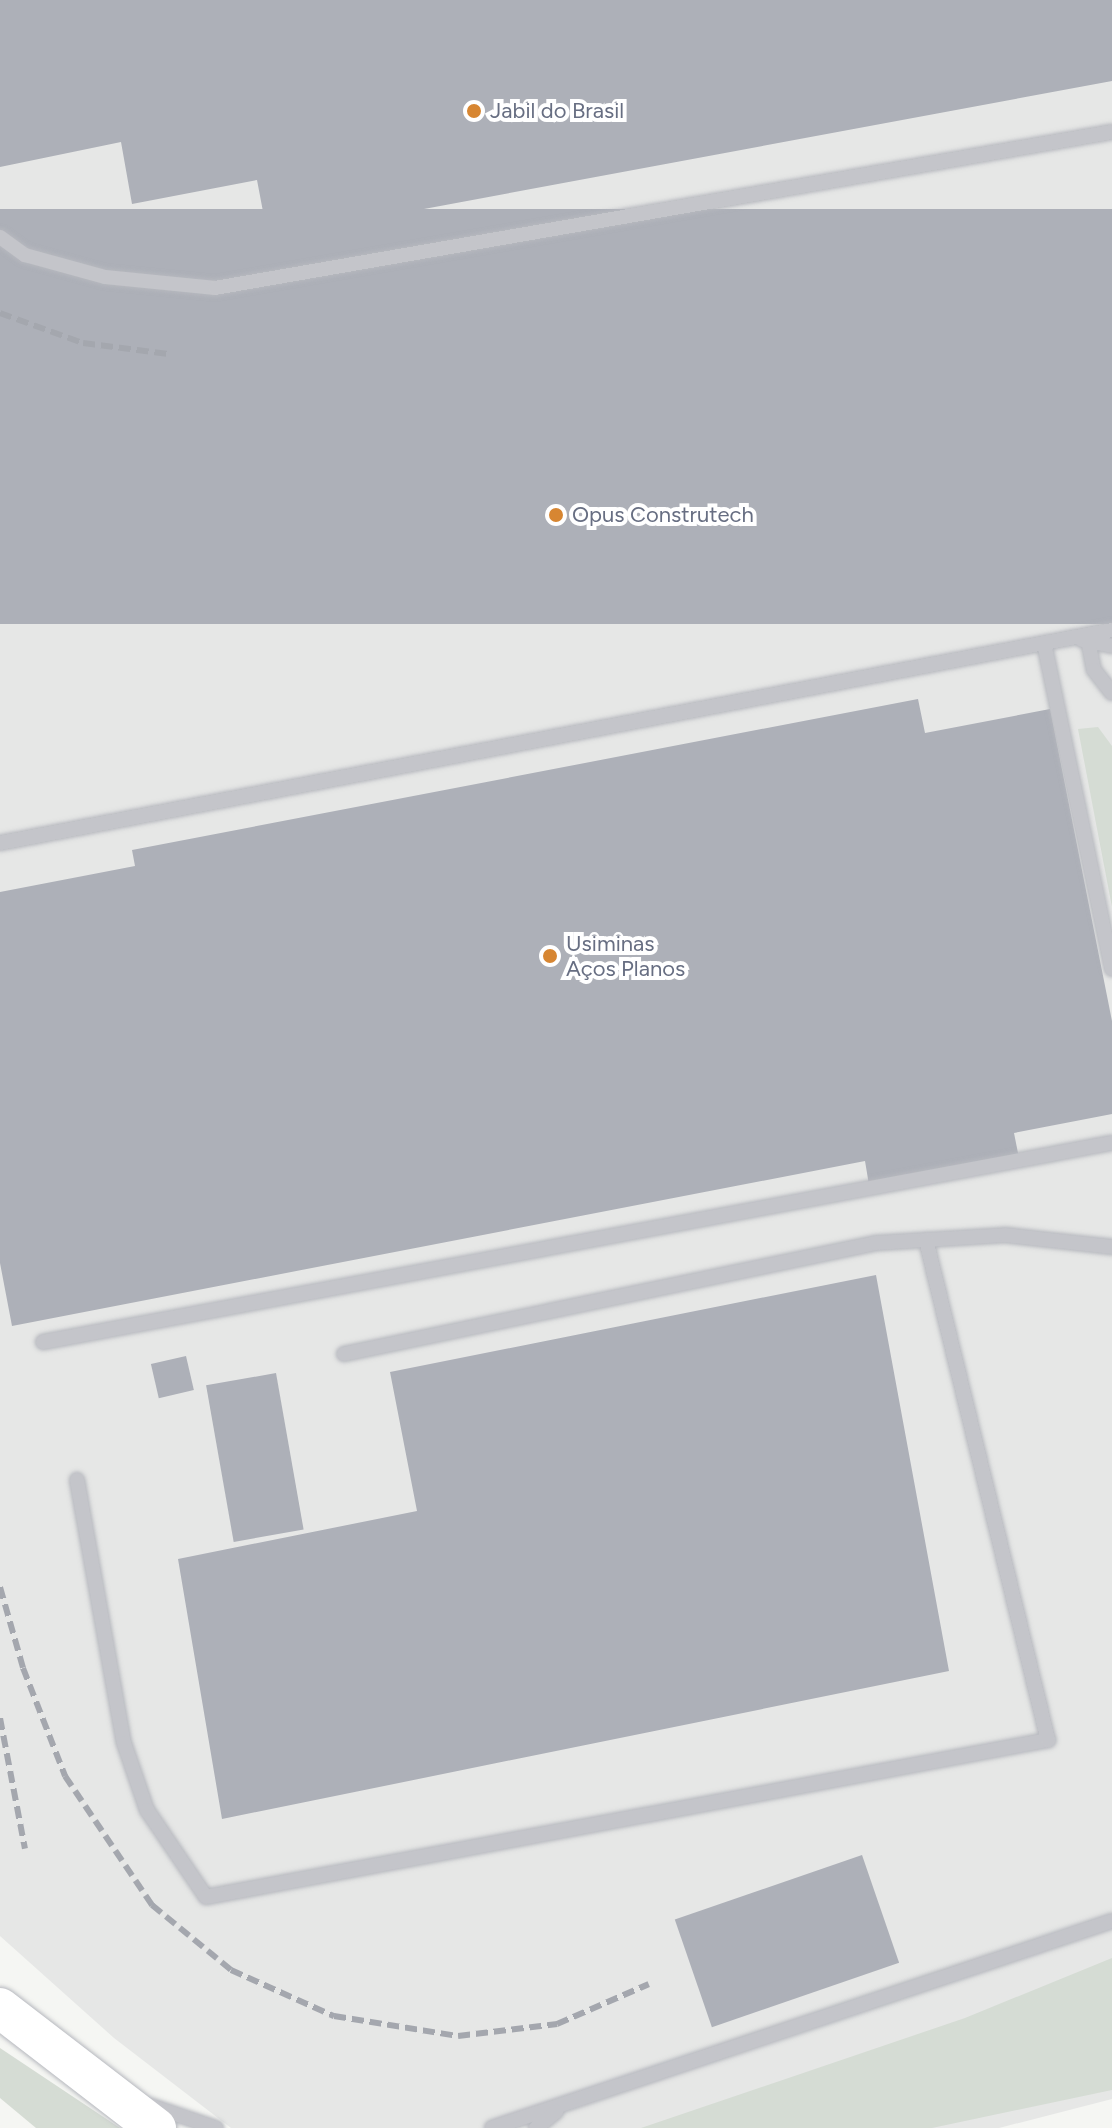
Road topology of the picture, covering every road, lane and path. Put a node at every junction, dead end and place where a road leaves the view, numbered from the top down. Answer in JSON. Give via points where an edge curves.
{"nodes":[{"id":1,"x":1112,"y":132,"type":"edge"},
{"id":2,"x":0,"y":237,"type":"edge"},
{"id":3,"x":1112,"y":630,"type":"edge"},
{"id":4,"x":1074,"y":636,"type":"junction"},
{"id":5,"x":1044,"y":643,"type":"junction"},
{"id":6,"x":1089,"y":645,"type":"junction"},
{"id":7,"x":1112,"y":646,"type":"edge"},
{"id":8,"x":1112,"y":693,"type":"edge"},
{"id":9,"x":0,"y":843,"type":"edge"},
{"id":10,"x":1112,"y":969,"type":"edge"},
{"id":11,"x":1112,"y":1143,"type":"edge"},
{"id":12,"x":926,"y":1240,"type":"junction"},
{"id":13,"x":1112,"y":1247,"type":"edge"},
{"id":14,"x":43,"y":1342,"type":"dead end"},
{"id":15,"x":344,"y":1354,"type":"dead end"},
{"id":16,"x":77,"y":1480,"type":"dead end"},
{"id":17,"x":1112,"y":1921,"type":"edge"},
{"id":18,"x":0,"y":2008,"type":"edge"},
{"id":19,"x":98,"y":2087,"type":"junction"},
{"id":20,"x":562,"y":2106,"type":"junction"},
{"id":21,"x":156,"y":2128,"type":"edge"},
{"id":22,"x":216,"y":2128,"type":"edge"},
{"id":23,"x":492,"y":2128,"type":"edge"},
{"id":24,"x":536,"y":2128,"type":"edge"}],
"edges":[{"from":1,"to":2,"type":"lane","via":[[215,288],[105,277],[25,255]]},
{"from":3,"to":4,"type":"lane"},
{"from":4,"to":5,"type":"lane"},
{"from":4,"to":6,"type":"lane"},
{"from":5,"to":9,"type":"lane"},
{"from":5,"to":10,"type":"lane"},
{"from":6,"to":7,"type":"lane"},
{"from":6,"to":8,"type":"lane","via":[[1094,670]]},
{"from":11,"to":14,"type":"lane"},
{"from":12,"to":13,"type":"lane","via":[[1005,1235]]},
{"from":12,"to":15,"type":"lane","via":[[876,1243]]},
{"from":12,"to":16,"type":"lane","via":[[1048,1740],[206,1897],[147,1810],[124,1743]]},
{"from":17,"to":20,"type":"lane"},
{"from":18,"to":19,"type":"main road"},
{"from":19,"to":21,"type":"main road"},
{"from":19,"to":22,"type":"lane"},
{"from":20,"to":23,"type":"lane"},
{"from":20,"to":24,"type":"lane"}]}
